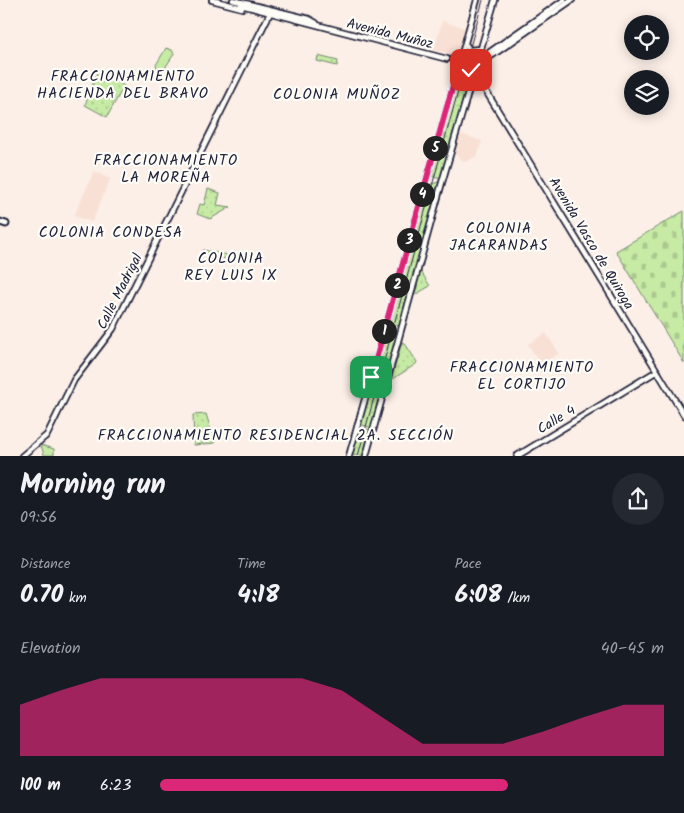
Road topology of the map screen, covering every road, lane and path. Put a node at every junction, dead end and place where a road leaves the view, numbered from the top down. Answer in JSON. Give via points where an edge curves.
{"nodes":[{"id":1,"x":212,"y":0,"type":"edge"},
{"id":2,"x":233,"y":0,"type":"edge"},
{"id":3,"x":477,"y":0,"type":"edge"},
{"id":4,"x":495,"y":0,"type":"edge"},
{"id":5,"x":564,"y":0,"type":"edge"},
{"id":6,"x":572,"y":0,"type":"edge"},
{"id":7,"x":241,"y":5,"type":"dead end"},
{"id":8,"x":269,"y":15,"type":"junction"},
{"id":9,"x":316,"y":24,"type":"junction"},
{"id":10,"x":465,"y":44,"type":"junction"},
{"id":11,"x":481,"y":49,"type":"junction"},
{"id":12,"x":463,"y":50,"type":"junction"},
{"id":13,"x":448,"y":58,"type":"tunnel mouth"},
{"id":14,"x":477,"y":61,"type":"junction"},
{"id":15,"x":472,"y":68,"type":"junction"},
{"id":16,"x":455,"y":78,"type":"junction"},
{"id":17,"x":482,"y":83,"type":"tunnel mouth"},
{"id":18,"x":453,"y":86,"type":"junction"},
{"id":19,"x":468,"y":89,"type":"junction"},
{"id":20,"x":657,"y":371,"type":"junction"},
{"id":21,"x":684,"y":415,"type":"edge"},
{"id":22,"x":22,"y":456,"type":"edge"},
{"id":23,"x":349,"y":456,"type":"edge"},
{"id":24,"x":366,"y":456,"type":"edge"},
{"id":25,"x":517,"y":456,"type":"edge"}],
"edges":[{"from":1,"to":8,"type":"main road"},
{"from":2,"to":9,"type":"main road","via":[[309,19]]},
{"from":3,"to":10,"type":"main road"},
{"from":4,"to":11,"type":"main road"},
{"from":5,"to":14,"type":"main road"},
{"from":6,"to":15,"type":"main road"},
{"from":7,"to":9,"type":"main road","name":"Avenida Muñoz"},
{"from":8,"to":9,"type":"main road"},
{"from":8,"to":22,"type":"main road","name":"Calle Madrigal","via":[[113,329],[74,380],[47,435]]},
{"from":9,"to":13,"type":"main road","name":"Avenida Muñoz"},
{"from":10,"to":11,"type":"main road","via":[[470,50]]},
{"from":10,"to":12,"type":"main road"},
{"from":11,"to":14,"type":"main road"},
{"from":12,"to":15,"type":"main road"},
{"from":12,"to":16,"type":"main road"},
{"from":14,"to":15,"type":"main road"},
{"from":15,"to":16,"type":"main road"},
{"from":15,"to":19,"type":"main road"},
{"from":16,"to":18,"type":"main road"},
{"from":17,"to":20,"type":"main road","name":"Avenida Vasco de Quiroga"},
{"from":18,"to":19,"type":"main road","via":[[462,84]]},
{"from":18,"to":23,"type":"main road"},
{"from":19,"to":24,"type":"main road"},
{"from":20,"to":21,"type":"main road","name":"Avenida Vasco de Quiroga"},
{"from":20,"to":25,"type":"main road","name":"Calle 4"}]}
